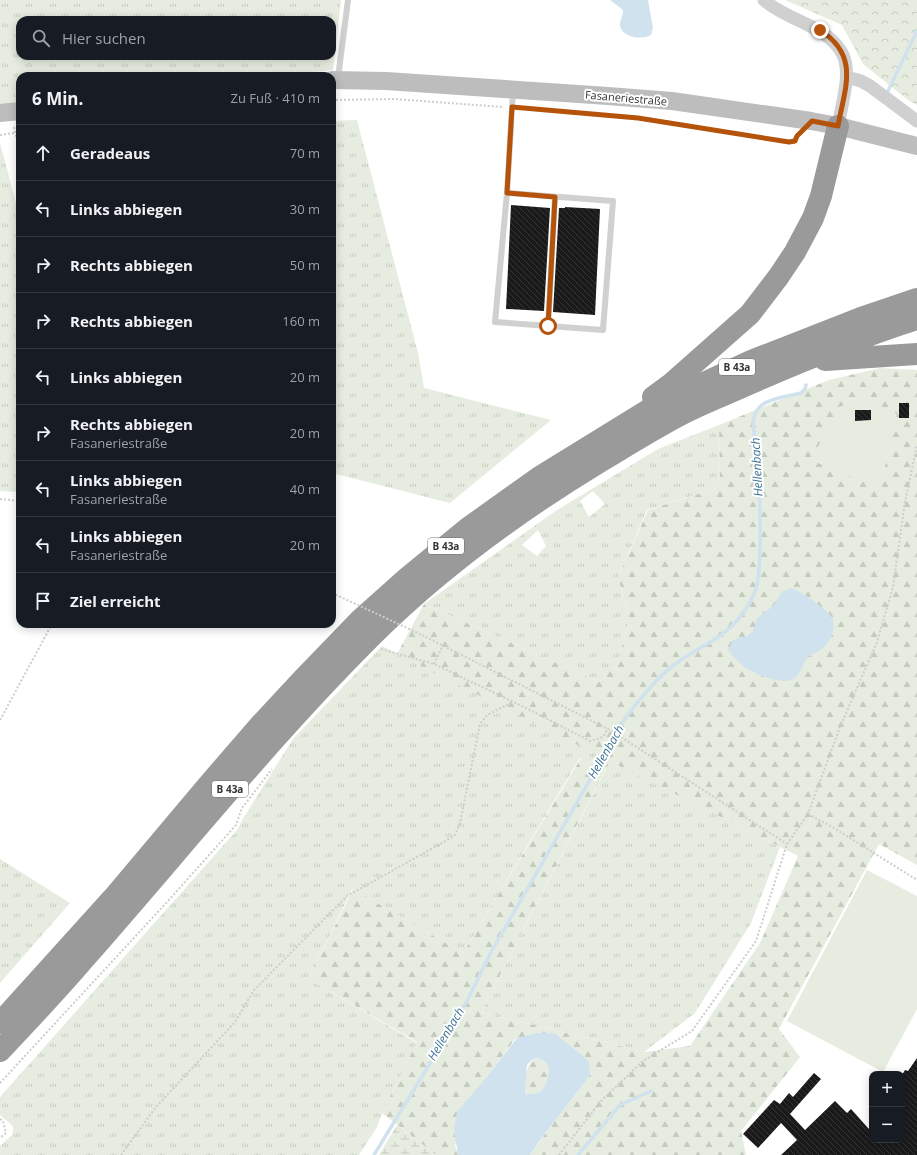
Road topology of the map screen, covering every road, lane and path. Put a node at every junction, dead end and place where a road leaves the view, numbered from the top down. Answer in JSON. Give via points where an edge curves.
{"nodes":[{"id":1,"x":348,"y":0,"type":"edge"},
{"id":2,"x":764,"y":0,"type":"edge"},
{"id":3,"x":336,"y":74,"type":"edge"},
{"id":4,"x":847,"y":77,"type":"junction"},
{"id":5,"x":336,"y":80,"type":"edge"},
{"id":6,"x":514,"y":90,"type":"junction"},
{"id":7,"x":336,"y":100,"type":"edge"},
{"id":8,"x":512,"y":107,"type":"junction"},
{"id":9,"x":16,"y":112,"type":"edge"},
{"id":10,"x":0,"y":114,"type":"edge"},
{"id":11,"x":839,"y":117,"type":"junction"},
{"id":12,"x":812,"y":121,"type":"junction"},
{"id":13,"x":917,"y":121,"type":"edge"},
{"id":14,"x":15,"y":132,"type":"joint"},
{"id":15,"x":0,"y":134,"type":"edge"},
{"id":16,"x":16,"y":136,"type":"edge"},
{"id":17,"x":917,"y":146,"type":"edge"},
{"id":18,"x":507,"y":193,"type":"junction"},
{"id":19,"x":555,"y":197,"type":"junction"},
{"id":20,"x":917,"y":299,"type":"edge"},
{"id":21,"x":917,"y":319,"type":"edge"},
{"id":22,"x":548,"y":326,"type":"junction"},
{"id":23,"x":917,"y":354,"type":"edge"},
{"id":24,"x":800,"y":362,"type":"junction"},
{"id":25,"x":917,"y":445,"type":"edge"},
{"id":26,"x":568,"y":459,"type":"junction"},
{"id":27,"x":0,"y":499,"type":"edge"},
{"id":28,"x":16,"y":501,"type":"edge"},
{"id":29,"x":336,"y":595,"type":"edge"},
{"id":30,"x":50,"y":628,"type":"edge"},
{"id":31,"x":443,"y":645,"type":"junction"},
{"id":32,"x":380,"y":648,"type":"dead end"},
{"id":33,"x":434,"y":664,"type":"junction"},
{"id":34,"x":512,"y":702,"type":"junction"},
{"id":35,"x":0,"y":720,"type":"edge"},
{"id":36,"x":609,"y":729,"type":"junction"},
{"id":37,"x":275,"y":765,"type":"dead end"},
{"id":38,"x":808,"y":814,"type":"junction"},
{"id":39,"x":787,"y":844,"type":"junction"},
{"id":40,"x":917,"y":880,"type":"edge"},
{"id":41,"x":0,"y":1023,"type":"edge"},
{"id":42,"x":0,"y":1051,"type":"edge"},
{"id":43,"x":0,"y":1083,"type":"edge"},
{"id":44,"x":0,"y":1119,"type":"edge"},
{"id":45,"x":0,"y":1138,"type":"edge"},
{"id":46,"x":121,"y":1155,"type":"edge"},
{"id":47,"x":559,"y":1155,"type":"edge"}],
"edges":[{"from":1,"to":3,"type":"lane"},
{"from":2,"to":4,"type":"street","via":[[775,9],[820,30],[834,41],[846,59]]},
{"from":4,"to":11,"type":"street"},
{"from":4,"to":13,"type":"street","via":[[870,86]]},
{"from":5,"to":6,"type":"street","name":"Fasaneriestraße"},
{"from":6,"to":8,"type":"lane"},
{"from":6,"to":12,"type":"street","name":"Fasaneriestraße","via":[[640,98]]},
{"from":7,"to":8,"type":"path","via":[[394,99]]},
{"from":8,"to":12,"type":"path","via":[[638,118],[789,142],[795,141]]},
{"from":8,"to":18,"type":"lane"},
{"from":9,"to":10,"type":"street"},
{"from":11,"to":12,"type":"street","name":"Fasaneriestraße"},
{"from":11,"to":17,"type":"street","name":"Fasaneriestraße"},
{"from":11,"to":26,"type":"highway","via":[[821,196],[813,218],[795,252],[750,314],[672,383]]},
{"from":14,"to":15,"type":"path"},
{"from":14,"to":16,"type":"path"},
{"from":18,"to":19,"type":"lane"},
{"from":18,"to":22,"type":"lane","via":[[495,322]]},
{"from":19,"to":22,"type":"lane"},
{"from":19,"to":22,"type":"lane","via":[[613,201],[603,330]]},
{"from":20,"to":26,"type":"highway","number":"B 43a","via":[[758,358],[704,382],[653,407]]},
{"from":21,"to":24,"type":"highway","number":"B 43a"},
{"from":23,"to":24,"type":"highway"},
{"from":24,"to":42,"type":"highway","number":"B 43a","via":[[685,412],[630,443],[552,491],[478,544],[422,590],[312,696],[83,961]]},
{"from":25,"to":38,"type":"path","via":[[905,502],[893,587],[877,642],[840,727]]},
{"from":26,"to":41,"type":"highway","number":"B 43a","via":[[468,528],[360,620],[261,724],[113,898]]},
{"from":27,"to":28,"type":"path"},
{"from":29,"to":31,"type":"path","bridge":true},
{"from":30,"to":35,"type":"path"},
{"from":31,"to":33,"type":"path"},
{"from":31,"to":36,"type":"path"},
{"from":32,"to":33,"type":"path"},
{"from":33,"to":34,"type":"path"},
{"from":34,"to":36,"type":"path","via":[[590,742],[603,737]]},
{"from":34,"to":46,"type":"path","via":[[487,715],[480,724],[460,823],[455,835],[347,896],[254,990],[235,1022],[156,1106]]},
{"from":36,"to":39,"type":"path"},
{"from":37,"to":43,"type":"path","via":[[242,808],[236,825]]},
{"from":38,"to":39,"type":"path"},
{"from":38,"to":40,"type":"path"},
{"from":39,"to":47,"type":"path","via":[[756,941],[692,1031],[643,1061],[600,1101]]},
{"from":44,"to":45,"type":"path","via":[[6,1133]]}]}
